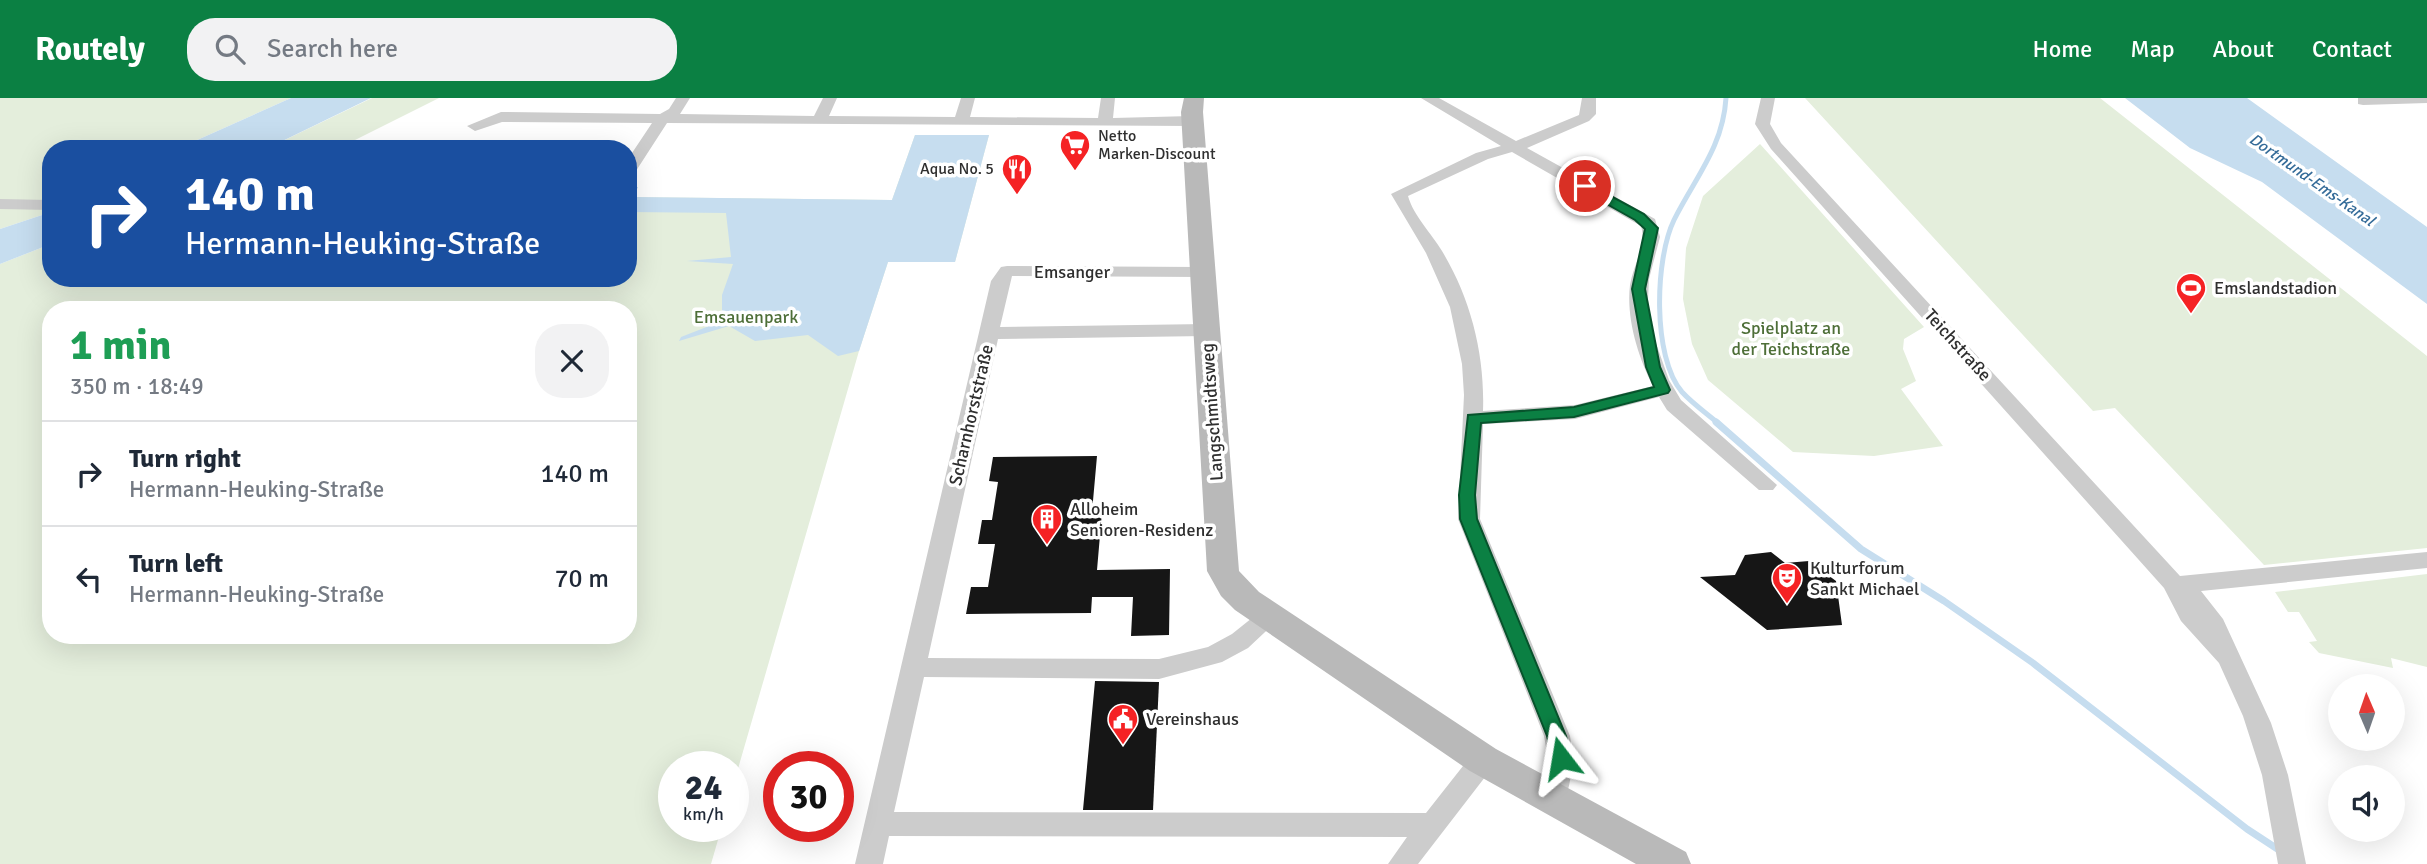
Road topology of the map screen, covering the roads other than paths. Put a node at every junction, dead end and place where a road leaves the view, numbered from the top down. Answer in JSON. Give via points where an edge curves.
{"nodes":[{"id":1,"x":683,"y":98,"type":"edge"},
{"id":2,"x":830,"y":98,"type":"edge"},
{"id":3,"x":968,"y":98,"type":"edge"},
{"id":4,"x":1108,"y":98,"type":"edge"},
{"id":5,"x":1428,"y":98,"type":"edge"},
{"id":6,"x":1589,"y":98,"type":"edge"},
{"id":7,"x":1768,"y":98,"type":"edge"},
{"id":8,"x":2427,"y":99,"type":"edge"},
{"id":9,"x":2364,"y":101,"type":"dead end"},
{"id":10,"x":1193,"y":110,"type":"edge"},
{"id":11,"x":662,"y":119,"type":"junction"},
{"id":12,"x":820,"y":120,"type":"junction"},
{"id":13,"x":961,"y":122,"type":"junction"},
{"id":14,"x":1105,"y":124,"type":"junction"},
{"id":15,"x":475,"y":126,"type":"dead end"},
{"id":16,"x":1511,"y":146,"type":"junction"},
{"id":17,"x":637,"y":157,"type":"edge"},
{"id":18,"x":0,"y":204,"type":"edge"},
{"id":19,"x":42,"y":205,"type":"edge"},
{"id":20,"x":1201,"y":272,"type":"junction"},
{"id":21,"x":1206,"y":330,"type":"junction"},
{"id":22,"x":990,"y":332,"type":"junction"},
{"id":23,"x":1662,"y":390,"type":"junction"},
{"id":24,"x":1474,"y":418,"type":"junction"},
{"id":25,"x":1766,"y":485,"type":"dead end"},
{"id":26,"x":2427,"y":560,"type":"edge"},
{"id":27,"x":2175,"y":585,"type":"junction"},
{"id":28,"x":1270,"y":616,"type":"junction"},
{"id":29,"x":914,"y":667,"type":"junction"},
{"id":30,"x":1483,"y":760,"type":"junction"},
{"id":31,"x":1552,"y":801,"type":"junction"},
{"id":32,"x":878,"y":824,"type":"junction"},
{"id":33,"x":1433,"y":825,"type":"junction"},
{"id":34,"x":2290,"y":852,"type":"edge"},
{"id":35,"x":869,"y":864,"type":"edge"},
{"id":36,"x":1402,"y":864,"type":"edge"},
{"id":37,"x":1672,"y":864,"type":"edge"}],
"edges":[{"from":1,"to":11,"type":"street","via":[[674,112]]},
{"from":2,"to":12,"type":"street"},
{"from":3,"to":13,"type":"street"},
{"from":4,"to":14,"type":"street"},
{"from":5,"to":16,"type":"street"},
{"from":6,"to":16,"type":"street","via":[[1584,118]]},
{"from":7,"to":27,"type":"street","name":"Teichstraße","via":[[1760,125],[1776,146]]},
{"from":8,"to":9,"type":"street"},
{"from":10,"to":14,"type":"street"},
{"from":10,"to":20,"type":"street","name":"Langschmidtsweg"},
{"from":11,"to":12,"type":"street"},
{"from":11,"to":15,"type":"street","via":[[501,117]]},
{"from":11,"to":17,"type":"street"},
{"from":12,"to":13,"type":"street"},
{"from":13,"to":14,"type":"street"},
{"from":16,"to":23,"type":"street","via":[[1649,223],[1651,238],[1638,289]]},
{"from":16,"to":24,"type":"street","via":[[1399,194],[1443,266],[1465,324],[1474,366]]},
{"from":18,"to":19,"type":"street"},
{"from":20,"to":21,"type":"street","name":"Langschmidtsweg"},
{"from":20,"to":22,"type":"street","name":"Emsanger","via":[[1007,271],[1000,281]]},
{"from":21,"to":22,"type":"street","name":"Scharnhorststraße"},
{"from":21,"to":28,"type":"street","name":"Langschmidtsweg","via":[[1223,571],[1239,594]]},
{"from":22,"to":29,"type":"street","name":"Scharnhorststraße"},
{"from":23,"to":24,"type":"street","via":[[1574,412]]},
{"from":23,"to":25,"type":"street"},
{"from":24,"to":31,"type":"street","via":[[1469,519],[1557,736],[1561,758]]},
{"from":26,"to":27,"type":"street"},
{"from":27,"to":34,"type":"street","name":"Teichstraße","via":[[2189,615],[2230,663],[2259,724]]},
{"from":28,"to":29,"type":"street","via":[[1214,655],[1159,669]]},
{"from":28,"to":30,"type":"street","name":"Langschmidtsweg"},
{"from":29,"to":32,"type":"street","name":"Scharnhorststraße"},
{"from":30,"to":31,"type":"street","name":"Langschmidtsweg"},
{"from":30,"to":33,"type":"street"},
{"from":31,"to":37,"type":"street","name":"Langschmidtsweg"},
{"from":32,"to":33,"type":"street"},
{"from":32,"to":35,"type":"street","name":"Scharnhorststraße"},
{"from":33,"to":36,"type":"street"}]}
